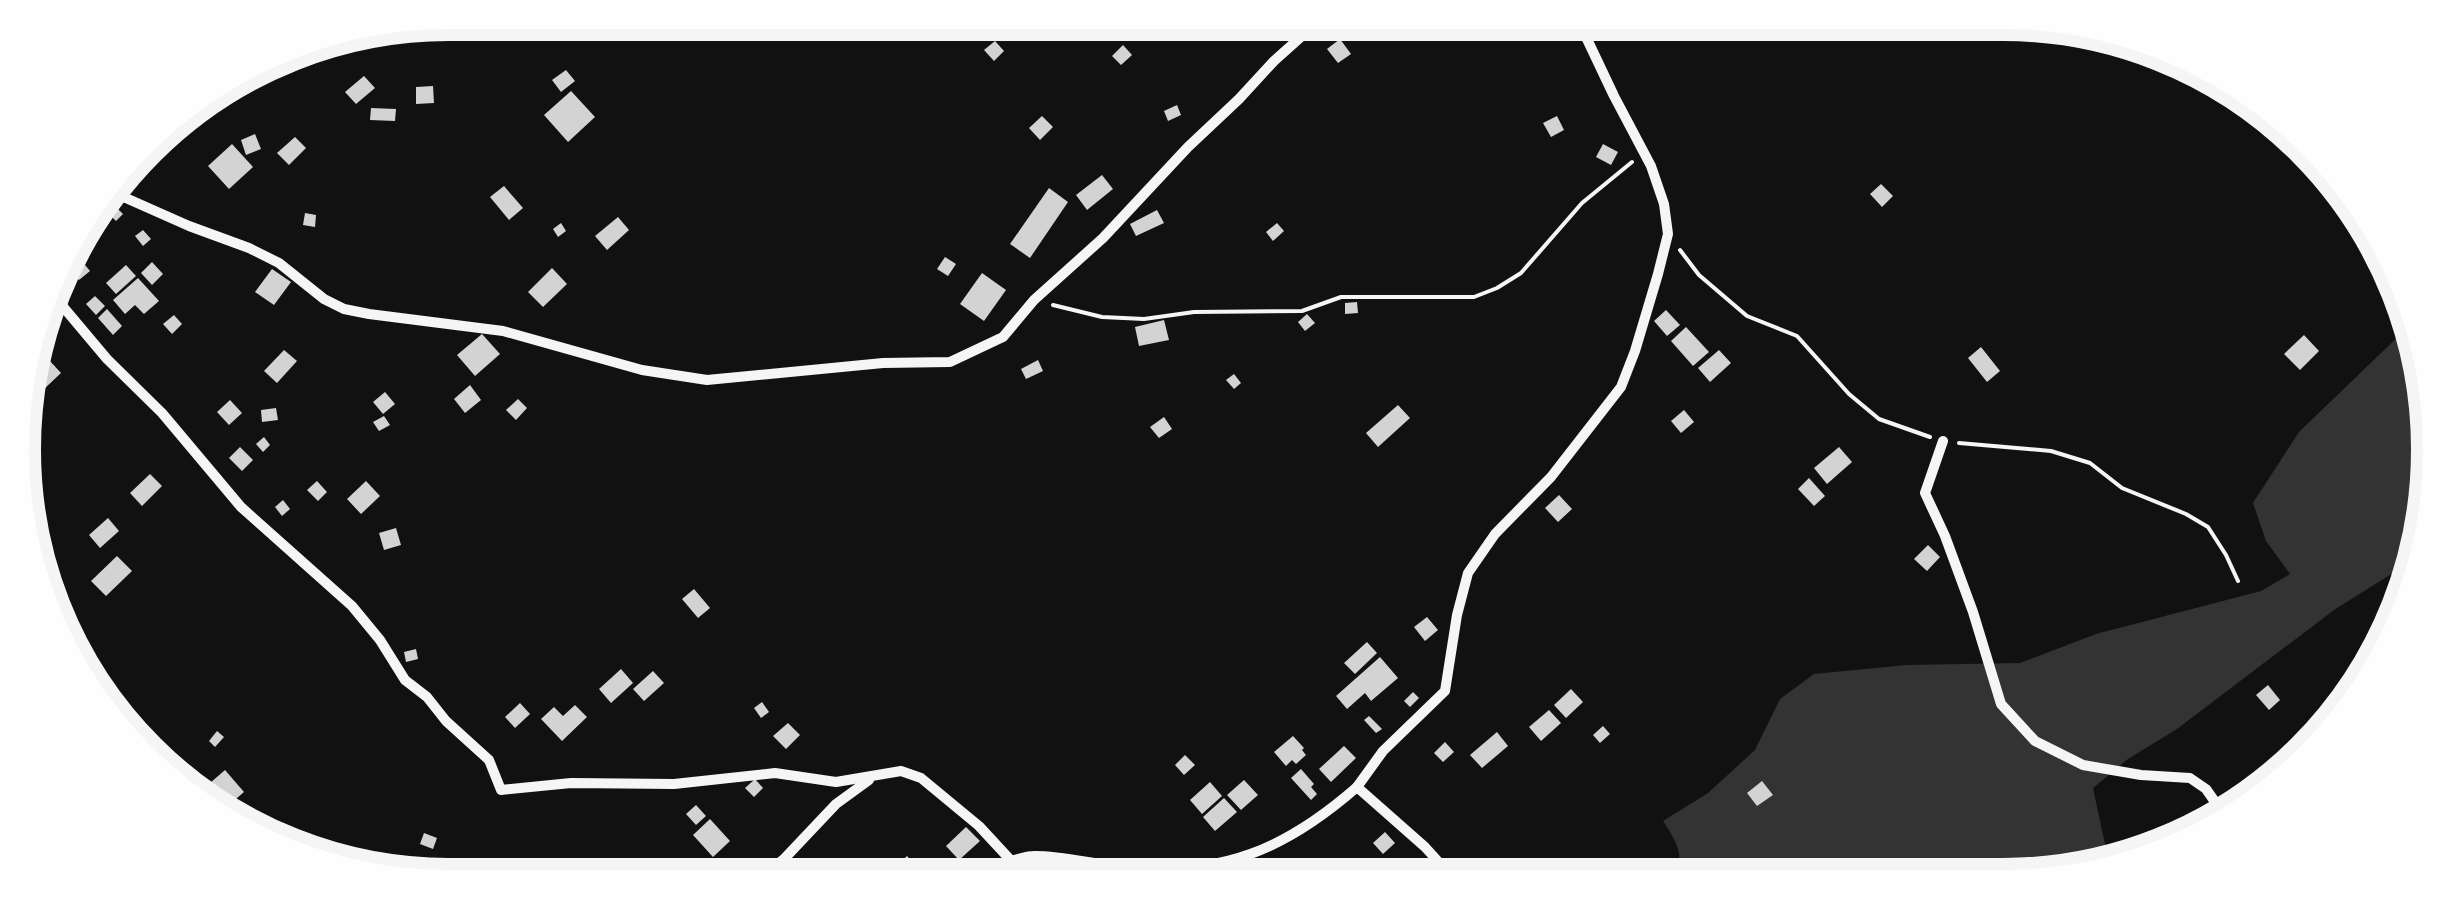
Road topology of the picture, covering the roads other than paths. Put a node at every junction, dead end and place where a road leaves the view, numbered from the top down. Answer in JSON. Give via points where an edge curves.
{"nodes":[{"id":1,"x":1303,"y":35,"type":"edge"},
{"id":2,"x":1586,"y":35,"type":"edge"},
{"id":3,"x":122,"y":196,"type":"edge"},
{"id":4,"x":61,"y":305,"type":"edge"},
{"id":5,"x":1943,"y":441,"type":"road end"},
{"id":6,"x":874,"y":777,"type":"junction"},
{"id":7,"x":1358,"y":787,"type":"junction"},
{"id":8,"x":2216,"y":804,"type":"edge"},
{"id":9,"x":1010,"y":861,"type":"junction"},
{"id":10,"x":778,"y":864,"type":"edge"},
{"id":11,"x":1013,"y":864,"type":"edge"},
{"id":12,"x":1095,"y":864,"type":"edge"},
{"id":13,"x":1214,"y":864,"type":"edge"},
{"id":14,"x":1440,"y":864,"type":"edge"}],
"edges":[{"from":1,"to":3,"type":"street","via":[[1003,337],[950,362],[708,380],[642,370],[503,331],[344,309],[279,263]]},
{"from":2,"to":7,"type":"street","via":[[1664,204],[1668,234],[1635,351],[1620,387],[1468,572],[1444,691],[1383,750]]},
{"from":4,"to":6,"type":"street","via":[[241,507],[352,606],[406,680],[490,760],[501,790],[775,773],[836,782]]},
{"from":5,"to":8,"type":"street","via":[[1925,493],[2001,704],[2035,741],[2083,765],[2190,778]]},
{"from":6,"to":9,"type":"street","via":[[902,770],[921,778],[980,826]]},
{"from":6,"to":10,"type":"street","via":[[836,804]]},
{"from":7,"to":13,"type":"street","via":[[1264,850]]},
{"from":7,"to":14,"type":"street"},
{"from":9,"to":11,"type":"street"},
{"from":9,"to":12,"type":"street","via":[[1032,856]]}]}
